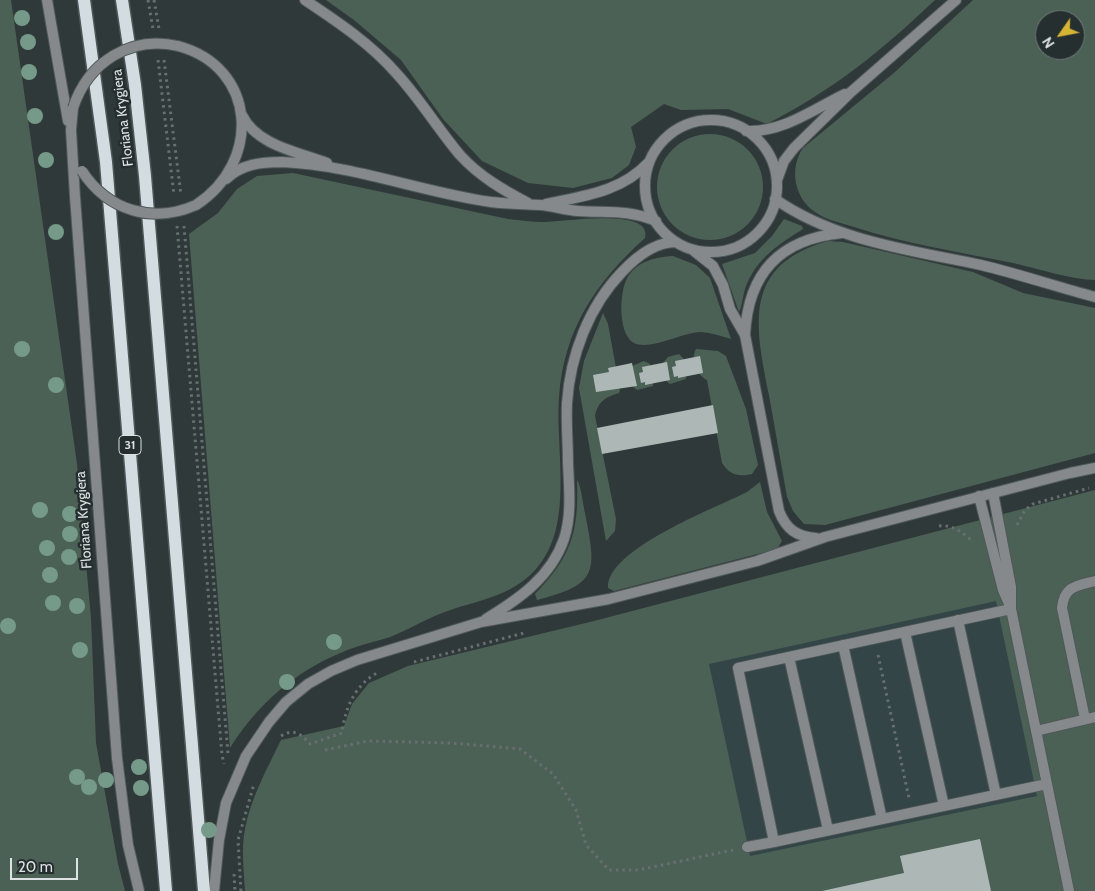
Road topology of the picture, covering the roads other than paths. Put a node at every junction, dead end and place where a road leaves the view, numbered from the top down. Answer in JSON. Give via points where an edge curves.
{"nodes":[{"id":1,"x":47,"y":0,"type":"edge"},
{"id":2,"x":84,"y":0,"type":"edge"},
{"id":3,"x":122,"y":0,"type":"edge"},
{"id":4,"x":305,"y":0,"type":"edge"},
{"id":5,"x":956,"y":0,"type":"edge"},
{"id":6,"x":851,"y":92,"type":"junction"},
{"id":7,"x":240,"y":110,"type":"junction"},
{"id":8,"x":746,"y":130,"type":"junction"},
{"id":9,"x":72,"y":140,"type":"junction"},
{"id":10,"x":650,"y":160,"type":"junction"},
{"id":11,"x":344,"y":169,"type":"junction"},
{"id":12,"x":226,"y":179,"type":"junction"},
{"id":13,"x":776,"y":181,"type":"junction"},
{"id":14,"x":775,"y":199,"type":"junction"},
{"id":15,"x":532,"y":205,"type":"junction"},
{"id":16,"x":543,"y":205,"type":"junction"},
{"id":17,"x":656,"y":221,"type":"junction"},
{"id":18,"x":842,"y":233,"type":"junction"},
{"id":19,"x":676,"y":242,"type":"junction"},
{"id":20,"x":692,"y":249,"type":"junction"},
{"id":21,"x":1095,"y":297,"type":"edge"},
{"id":22,"x":745,"y":336,"type":"junction"},
{"id":23,"x":1095,"y":463,"type":"edge"},
{"id":24,"x":1095,"y":468,"type":"edge"},
{"id":25,"x":1070,"y":473,"type":"junction"},
{"id":26,"x":993,"y":493,"type":"junction"},
{"id":27,"x":979,"y":496,"type":"junction"},
{"id":28,"x":825,"y":537,"type":"junction"},
{"id":29,"x":1095,"y":581,"type":"edge"},
{"id":30,"x":1011,"y":609,"type":"junction"},
{"id":31,"x":958,"y":620,"type":"junction"},
{"id":32,"x":481,"y":622,"type":"junction"},
{"id":33,"x":905,"y":632,"type":"junction"},
{"id":34,"x":843,"y":645,"type":"junction"},
{"id":35,"x":789,"y":657,"type":"junction"},
{"id":36,"x":1090,"y":718,"type":"edge"},
{"id":37,"x":1036,"y":731,"type":"junction"},
{"id":38,"x":1047,"y":784,"type":"junction"},
{"id":39,"x":996,"y":795,"type":"junction"},
{"id":40,"x":944,"y":806,"type":"junction"},
{"id":41,"x":882,"y":820,"type":"junction"},
{"id":42,"x":828,"y":830,"type":"junction"},
{"id":43,"x":774,"y":842,"type":"junction"},
{"id":44,"x":747,"y":847,"type":"road end"},
{"id":45,"x":140,"y":891,"type":"edge"},
{"id":46,"x":166,"y":891,"type":"edge"},
{"id":47,"x":204,"y":891,"type":"edge"},
{"id":48,"x":214,"y":891,"type":"edge"},
{"id":49,"x":1069,"y":891,"type":"edge"}],
"edges":[{"from":1,"to":9,"type":"lane","name":"Floriana Krygiera"},
{"from":2,"to":46,"type":"main road","name":"Floriana Krygiera","number":"31","via":[[106,162]]},
{"from":3,"to":47,"type":"main road","name":"Floriana Krygiera","via":[[144,176]]},
{"from":4,"to":15,"type":"lane","via":[[361,39],[386,62],[461,156],[477,171]]},
{"from":5,"to":6,"type":"lane"},
{"from":6,"to":8,"type":"lane","via":[[778,128]]},
{"from":6,"to":13,"type":"lane","via":[[794,148],[784,161]]},
{"from":7,"to":9,"type":"lane","name":"Floriana Krygiera","bridge":true,"via":[[233,90],[216,67],[198,54],[178,46],[136,46],[116,53],[89,76],[72,115]]},
{"from":7,"to":11,"type":"lane","via":[[250,128],[261,137]]},
{"from":7,"to":12,"type":"lane","name":"Floriana Krygiera","via":[[240,146]]},
{"from":8,"to":10,"type":"lane","via":[[714,120],[691,124],[667,137]]},
{"from":8,"to":13,"type":"lane","via":[[767,152]]},
{"from":9,"to":12,"type":"lane","name":"Floriana Krygiera","bridge":true,"via":[[79,164],[90,183],[118,205],[138,212],[180,211],[212,194]]},
{"from":9,"to":45,"type":"lane","name":"Floriana Krygiera","via":[[117,758],[128,845]]},
{"from":10,"to":16,"type":"lane","via":[[633,177],[616,187]]},
{"from":10,"to":17,"type":"lane","via":[[646,191]]},
{"from":11,"to":12,"type":"lane","via":[[264,162],[243,167]]},
{"from":11,"to":15,"type":"lane","via":[[490,202]]},
{"from":13,"to":14,"type":"lane"},
{"from":14,"to":18,"type":"lane","via":[[794,212]]},
{"from":14,"to":20,"type":"lane","via":[[764,224],[744,243],[718,252]]},
{"from":15,"to":16,"type":"lane"},
{"from":16,"to":17,"type":"lane","via":[[580,212],[620,211]]},
{"from":17,"to":19,"type":"lane"},
{"from":18,"to":21,"type":"lane","via":[[983,266]]},
{"from":18,"to":22,"type":"lane","via":[[798,242],[780,254],[764,271],[753,290],[746,311]]},
{"from":19,"to":20,"type":"lane"},
{"from":19,"to":32,"type":"lane","via":[[658,244],[629,265],[600,300],[585,328],[577,349],[567,402],[569,504],[563,541],[549,567],[518,599]]},
{"from":20,"to":22,"type":"lane","via":[[713,266]]},
{"from":22,"to":28,"type":"lane","via":[[783,521],[792,531],[803,536]]},
{"from":23,"to":25,"type":"lane"},
{"from":24,"to":25,"type":"lane"},
{"from":25,"to":26,"type":"lane"},
{"from":26,"to":27,"type":"lane"},
{"from":26,"to":30,"type":"lane","via":[[1011,587]]},
{"from":27,"to":28,"type":"lane"},
{"from":27,"to":30,"type":"lane","via":[[1002,590]]},
{"from":28,"to":32,"type":"lane","via":[[756,561],[609,599]]},
{"from":29,"to":36,"type":"lane","via":[[1072,586],[1063,596],[1062,608]]},
{"from":30,"to":31,"type":"lane"},
{"from":30,"to":37,"type":"lane"},
{"from":31,"to":33,"type":"lane"},
{"from":31,"to":39,"type":"lane"},
{"from":32,"to":48,"type":"lane","via":[[341,666],[308,684],[286,702],[254,743],[226,803]]},
{"from":33,"to":34,"type":"lane"},
{"from":33,"to":40,"type":"lane"},
{"from":34,"to":35,"type":"lane"},
{"from":34,"to":41,"type":"lane"},
{"from":35,"to":42,"type":"lane"},
{"from":35,"to":43,"type":"lane","via":[[738,668]]},
{"from":36,"to":37,"type":"lane"},
{"from":37,"to":38,"type":"lane"},
{"from":38,"to":39,"type":"lane"},
{"from":38,"to":49,"type":"lane"},
{"from":39,"to":40,"type":"lane"},
{"from":40,"to":41,"type":"lane"},
{"from":41,"to":42,"type":"lane"},
{"from":42,"to":43,"type":"lane"},
{"from":43,"to":44,"type":"lane"}]}
